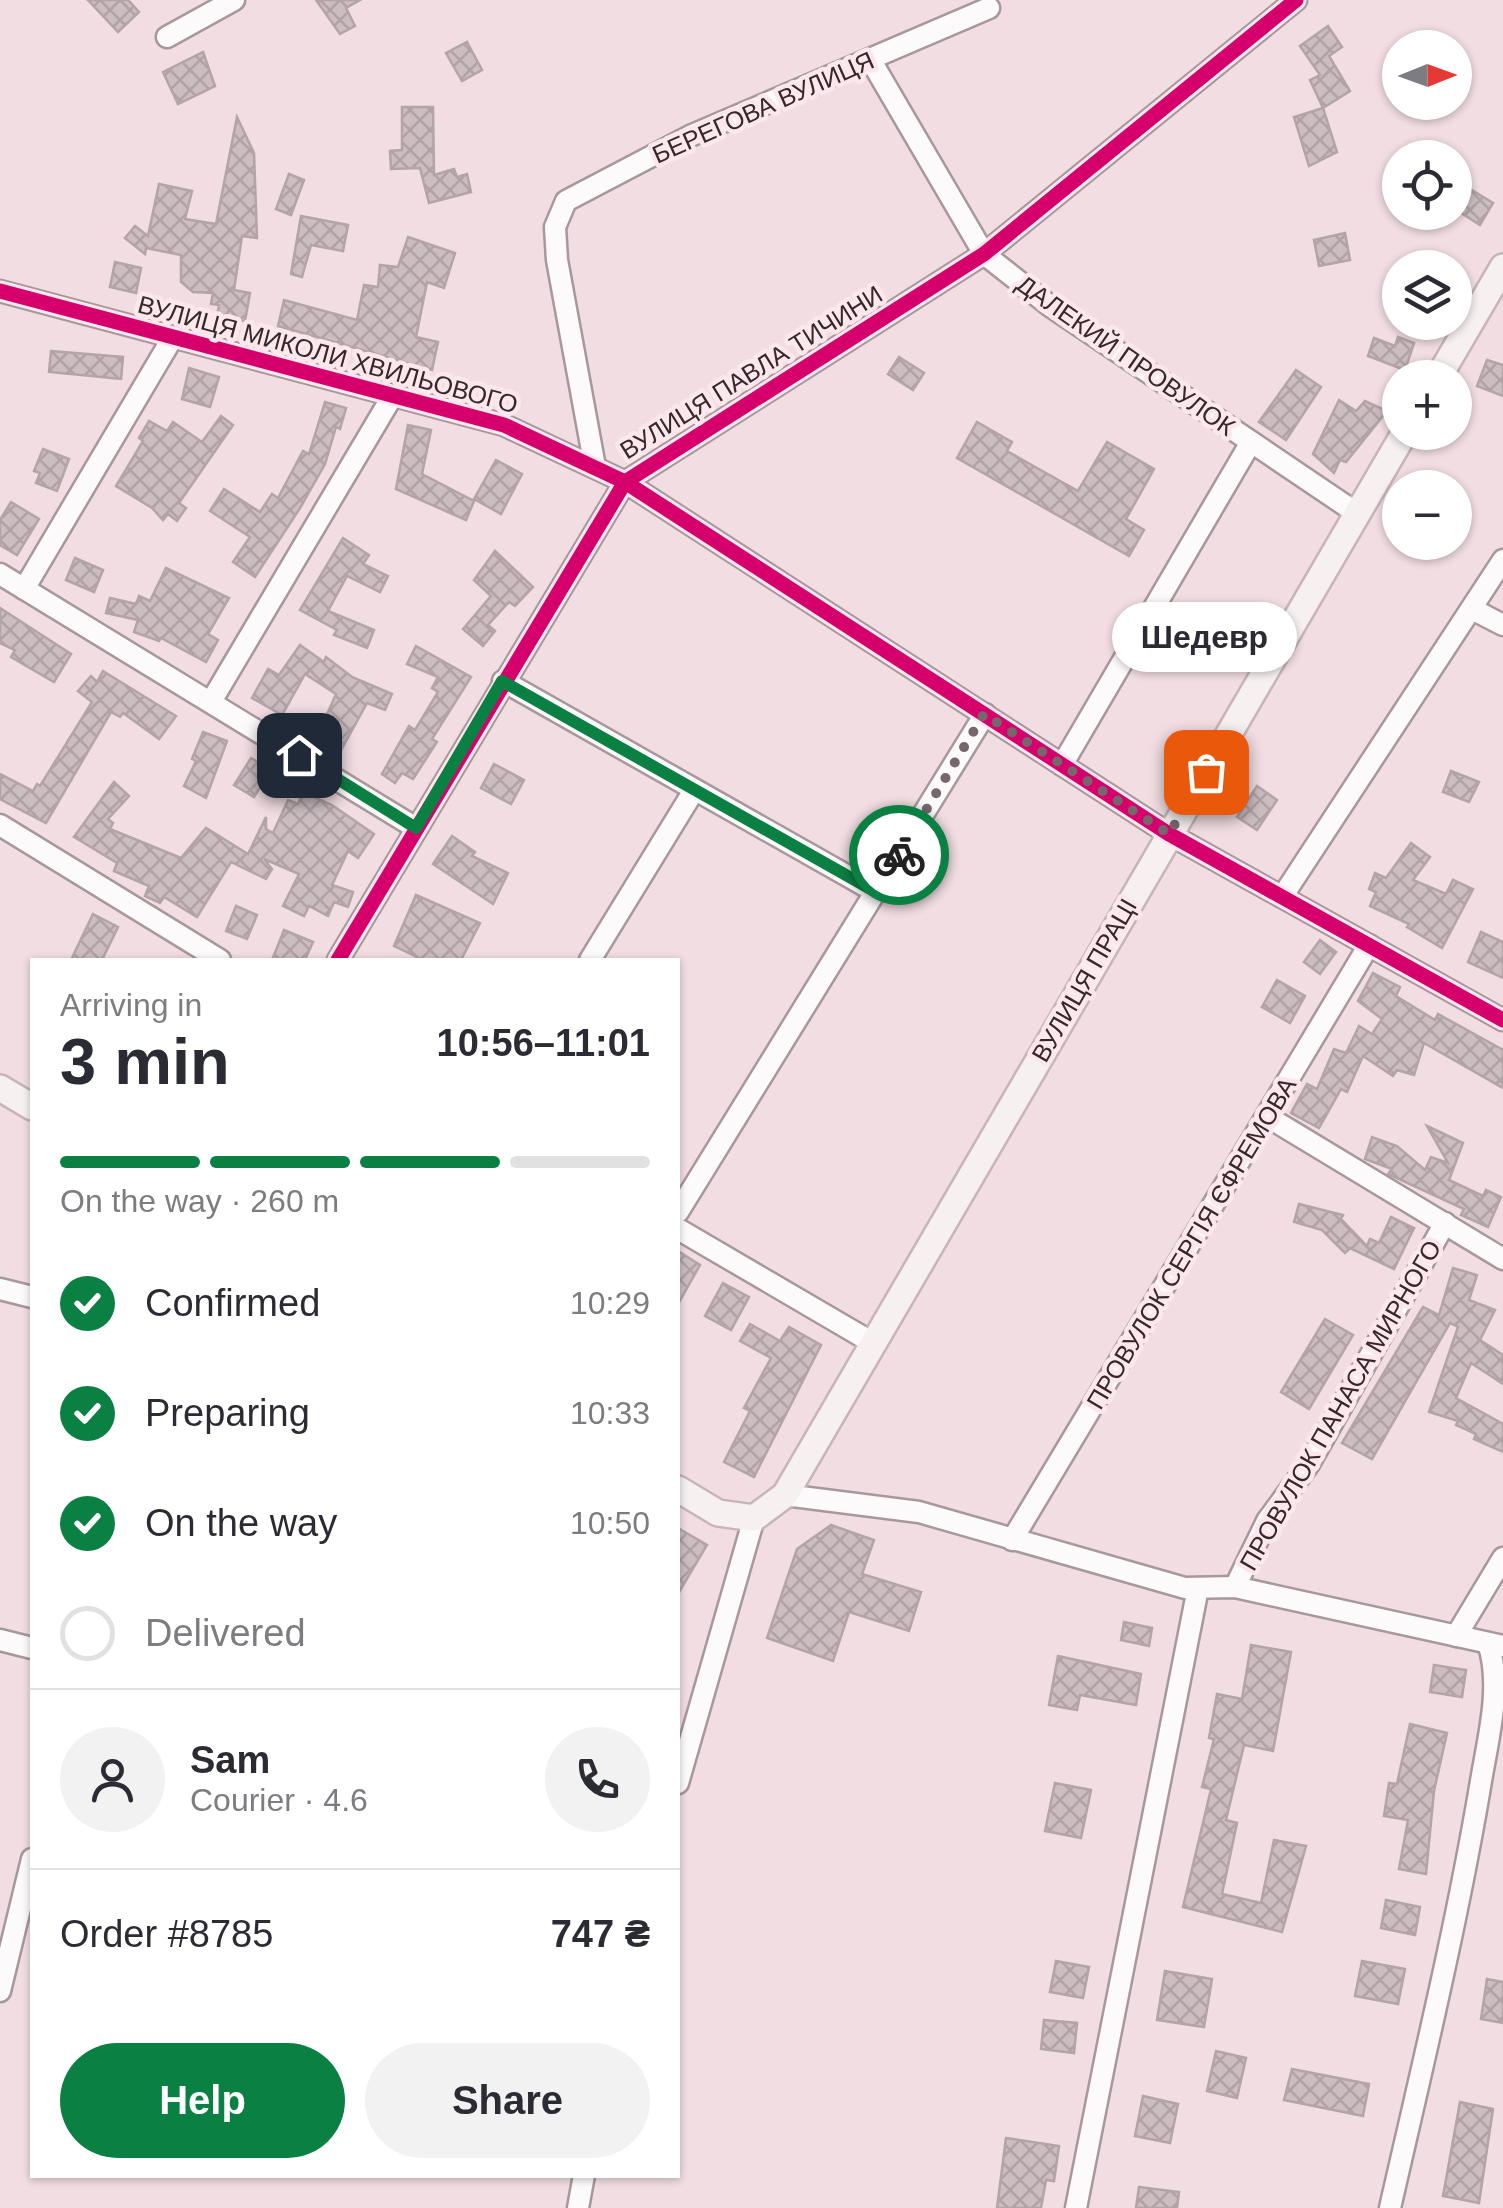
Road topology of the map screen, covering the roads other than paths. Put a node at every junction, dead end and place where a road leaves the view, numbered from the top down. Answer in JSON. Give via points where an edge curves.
{"nodes":[{"id":1,"x":234,"y":0,"type":"edge"},
{"id":2,"x":1296,"y":0,"type":"edge"},
{"id":3,"x":989,"y":8,"type":"dead end"},
{"id":4,"x":167,"y":38,"type":"dead end"},
{"id":5,"x":870,"y":60,"type":"junction"},
{"id":6,"x":984,"y":254,"type":"junction"},
{"id":7,"x":1503,"y":267,"type":"edge"},
{"id":8,"x":0,"y":290,"type":"edge"},
{"id":9,"x":173,"y":337,"type":"junction"},
{"id":10,"x":1449,"y":360,"type":"edge"},
{"id":11,"x":393,"y":396,"type":"junction"},
{"id":12,"x":1252,"y":442,"type":"junction"},
{"id":13,"x":1395,"y":450,"type":"edge"},
{"id":14,"x":595,"y":467,"type":"junction"},
{"id":15,"x":625,"y":482,"type":"junction"},
{"id":16,"x":1358,"y":514,"type":"junction"},
{"id":17,"x":1503,"y":560,"type":"edge"},
{"id":18,"x":0,"y":574,"type":"edge"},
{"id":19,"x":24,"y":589,"type":"junction"},
{"id":20,"x":1472,"y":609,"type":"junction"},
{"id":21,"x":1503,"y":625,"type":"edge"},
{"id":22,"x":502,"y":681,"type":"junction"},
{"id":23,"x":212,"y":700,"type":"junction"},
{"id":24,"x":984,"y":714,"type":"junction"},
{"id":25,"x":1062,"y":765,"type":"junction"},
{"id":26,"x":694,"y":792,"type":"junction"},
{"id":27,"x":0,"y":825,"type":"edge"},
{"id":28,"x":416,"y":828,"type":"junction"},
{"id":29,"x":1169,"y":834,"type":"junction"},
{"id":30,"x":876,"y":892,"type":"junction"},
{"id":31,"x":1282,"y":897,"type":"junction"},
{"id":32,"x":1369,"y":945,"type":"junction"},
{"id":33,"x":217,"y":958,"type":"edge"},
{"id":34,"x":339,"y":958,"type":"edge"},
{"id":35,"x":591,"y":958,"type":"edge"},
{"id":36,"x":1503,"y":1020,"type":"edge"},
{"id":37,"x":0,"y":1088,"type":"edge"},
{"id":38,"x":30,"y":1106,"type":"edge"},
{"id":39,"x":1268,"y":1117,"type":"junction"},
{"id":40,"x":680,"y":1209,"type":"edge"},
{"id":41,"x":1445,"y":1223,"type":"junction"},
{"id":42,"x":680,"y":1230,"type":"edge"},
{"id":43,"x":1503,"y":1259,"type":"edge"},
{"id":44,"x":0,"y":1289,"type":"edge"},
{"id":45,"x":30,"y":1296,"type":"edge"},
{"id":46,"x":873,"y":1344,"type":"junction"},
{"id":47,"x":680,"y":1490,"type":"edge"},
{"id":48,"x":785,"y":1495,"type":"junction"},
{"id":49,"x":754,"y":1518,"type":"junction"},
{"id":50,"x":1012,"y":1540,"type":"junction"},
{"id":51,"x":1503,"y":1558,"type":"edge"},
{"id":52,"x":1235,"y":1587,"type":"junction"},
{"id":53,"x":1198,"y":1588,"type":"junction"},
{"id":54,"x":1456,"y":1636,"type":"junction"},
{"id":55,"x":0,"y":1640,"type":"edge"},
{"id":56,"x":1496,"y":1644,"type":"edge"},
{"id":57,"x":30,"y":1648,"type":"edge"},
{"id":58,"x":680,"y":1776,"type":"edge"},
{"id":59,"x":30,"y":1867,"type":"edge"},
{"id":60,"x":0,"y":1991,"type":"edge"},
{"id":61,"x":583,"y":2178,"type":"edge"},
{"id":62,"x":578,"y":2208,"type":"edge"},
{"id":63,"x":1076,"y":2208,"type":"edge"},
{"id":64,"x":1390,"y":2208,"type":"edge"}],
"edges":[{"from":1,"to":4,"type":"street"},
{"from":2,"to":6,"type":"street","name":"ВУЛИЦЯ ПАВЛА ТИЧИНИ"},
{"from":3,"to":5,"type":"street","name":"БЕРЕГОВА ВУЛИЦЯ"},
{"from":5,"to":6,"type":"street","name":"ДАЛЕКИЙ ПРОВУЛОК"},
{"from":5,"to":14,"type":"street","name":"БЕРЕГОВА ВУЛИЦЯ","via":[[690,136],[566,201],[556,228],[557,260]]},
{"from":6,"to":12,"type":"street","name":"ДАЛЕКИЙ ПРОВУЛОК"},
{"from":6,"to":15,"type":"street","name":"ВУЛИЦЯ ПАВЛА ТИЧИНИ"},
{"from":7,"to":10,"type":"main road"},
{"from":8,"to":9,"type":"street","name":"ВУЛИЦЯ МИКОЛИ ХВИЛЬОВОГО"},
{"from":9,"to":11,"type":"street","name":"ВУЛИЦЯ МИКОЛИ ХВИЛЬОВОГО"},
{"from":9,"to":19,"type":"street"},
{"from":11,"to":14,"type":"street","name":"ВУЛИЦЯ МИКОЛИ ХВИЛЬОВОГО","via":[[504,425]]},
{"from":11,"to":23,"type":"street"},
{"from":12,"to":16,"type":"street","name":"ДАЛЕКИЙ ПРОВУЛОК"},
{"from":12,"to":25,"type":"street"},
{"from":13,"to":16,"type":"main road","name":"ВУЛИЦЯ ПРАЦІ"},
{"from":14,"to":15,"type":"street","name":"ВУЛИЦЯ МИКОЛИ ХВИЛЬОВОГО"},
{"from":15,"to":22,"type":"street","name":"ВУЛИЦЯ ПАВЛА ТИЧИНИ"},
{"from":15,"to":24,"type":"street","name":"ВУЛИЦЯ МИКОЛИ ХВИЛЬОВОГО"},
{"from":16,"to":29,"type":"main road","name":"ВУЛИЦЯ ПРАЦІ"},
{"from":17,"to":20,"type":"street"},
{"from":18,"to":19,"type":"street"},
{"from":19,"to":23,"type":"street"},
{"from":20,"to":21,"type":"street"},
{"from":20,"to":31,"type":"street"},
{"from":22,"to":26,"type":"street"},
{"from":22,"to":28,"type":"street","name":"ВУЛИЦЯ ПАВЛА ТИЧИНИ"},
{"from":23,"to":28,"type":"street"},
{"from":24,"to":25,"type":"street","name":"ВУЛИЦЯ МИКОЛИ ХВИЛЬОВОГО"},
{"from":24,"to":30,"type":"street"},
{"from":25,"to":29,"type":"street","name":"ВУЛИЦЯ МИКОЛИ ХВИЛЬОВОГО"},
{"from":26,"to":30,"type":"street"},
{"from":26,"to":35,"type":"street"},
{"from":27,"to":33,"type":"street"},
{"from":28,"to":34,"type":"street","name":"ВУЛИЦЯ ПАВЛА ТИЧИНИ"},
{"from":29,"to":31,"type":"street","name":"ВУЛИЦЯ МИКОЛИ ХВИЛЬОВОГО"},
{"from":29,"to":46,"type":"main road","name":"ВУЛИЦЯ ПРАЦІ"},
{"from":30,"to":40,"type":"street"},
{"from":31,"to":32,"type":"street","name":"ВУЛИЦЯ МИКОЛИ ХВИЛЬОВОГО"},
{"from":32,"to":36,"type":"street","name":"ВУЛИЦЯ МИКОЛИ ХВИЛЬОВОГО"},
{"from":32,"to":39,"type":"street","name":"ПРОВУЛОК СЕРГІЯ ЄФРЕМОВА"},
{"from":37,"to":38,"type":"main road"},
{"from":39,"to":41,"type":"street"},
{"from":39,"to":50,"type":"street","name":"ПРОВУЛОК СЕРГІЯ ЄФРЕМОВА"},
{"from":41,"to":43,"type":"street"},
{"from":41,"to":52,"type":"street","name":"ПРОВУЛОК ПАНАСА МИРНОГО","via":[[1309,1464],[1267,1521]]},
{"from":42,"to":46,"type":"street"},
{"from":44,"to":45,"type":"street"},
{"from":46,"to":48,"type":"main road","name":"ВУЛИЦЯ ПРАЦІ"},
{"from":47,"to":49,"type":"main road","via":[[718,1512]]},
{"from":48,"to":49,"type":"main road","name":"ВУЛИЦЯ ПРАЦІ"},
{"from":48,"to":50,"type":"street","via":[[919,1512]]},
{"from":49,"to":58,"type":"street"},
{"from":50,"to":53,"type":"street"},
{"from":51,"to":54,"type":"street"},
{"from":52,"to":53,"type":"street"},
{"from":52,"to":54,"type":"street"},
{"from":53,"to":63,"type":"street"},
{"from":54,"to":56,"type":"street"},
{"from":55,"to":57,"type":"street"},
{"from":56,"to":64,"type":"street","via":[[1494,1698],[1466,1873]]},
{"from":59,"to":60,"type":"street"},
{"from":61,"to":62,"type":"street"}]}
